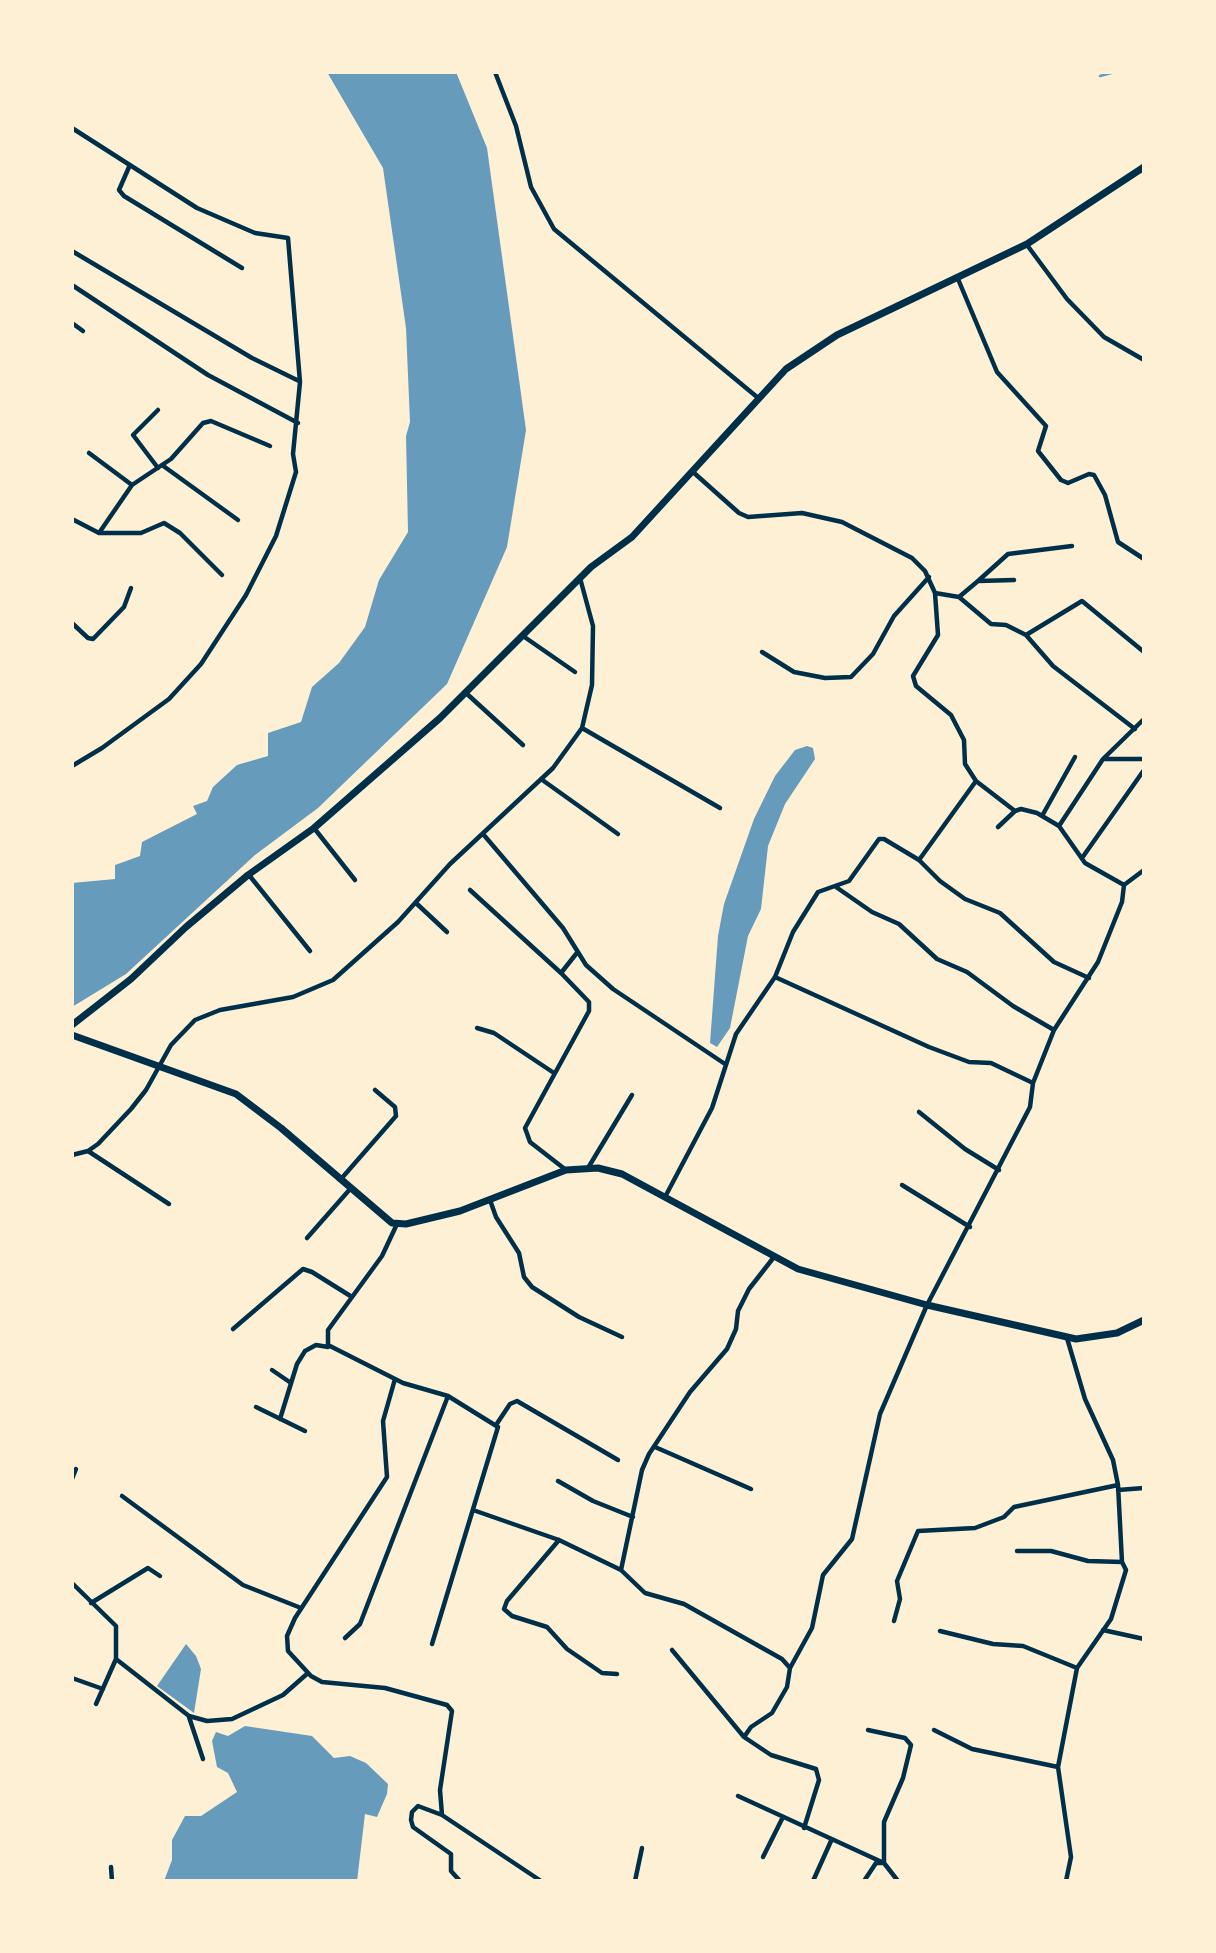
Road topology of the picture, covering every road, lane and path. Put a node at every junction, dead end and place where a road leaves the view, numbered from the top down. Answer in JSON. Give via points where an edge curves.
{"nodes":[{"id":1,"x":495,"y":72,"type":"edge"},
{"id":2,"x":72,"y":128,"type":"edge"},
{"id":3,"x":129,"y":166,"type":"junction"},
{"id":4,"x":1144,"y":167,"type":"edge"},
{"id":5,"x":1027,"y":244,"type":"junction"},
{"id":6,"x":72,"y":251,"type":"edge"},
{"id":7,"x":242,"y":268,"type":"dead end"},
{"id":8,"x":957,"y":279,"type":"junction"},
{"id":9,"x":72,"y":285,"type":"edge"},
{"id":10,"x":72,"y":323,"type":"edge"},
{"id":11,"x":83,"y":331,"type":"dead end"},
{"id":12,"x":1144,"y":360,"type":"edge"},
{"id":13,"x":300,"y":382,"type":"junction"},
{"id":14,"x":757,"y":397,"type":"junction"},
{"id":15,"x":158,"y":410,"type":"dead end"},
{"id":16,"x":298,"y":423,"type":"junction"},
{"id":17,"x":270,"y":446,"type":"dead end"},
{"id":18,"x":89,"y":453,"type":"dead end"},
{"id":19,"x":160,"y":467,"type":"junction"},
{"id":20,"x":693,"y":472,"type":"junction"},
{"id":21,"x":132,"y":485,"type":"junction"},
{"id":22,"x":72,"y":519,"type":"edge"},
{"id":23,"x":238,"y":520,"type":"dead end"},
{"id":24,"x":99,"y":533,"type":"junction"},
{"id":25,"x":1072,"y":546,"type":"dead end"},
{"id":26,"x":1144,"y":559,"type":"edge"},
{"id":27,"x":222,"y":575,"type":"dead end"},
{"id":28,"x":929,"y":577,"type":"junction"},
{"id":29,"x":580,"y":579,"type":"junction"},
{"id":30,"x":1014,"y":580,"type":"dead end"},
{"id":31,"x":978,"y":581,"type":"junction"},
{"id":32,"x":131,"y":588,"type":"dead end"},
{"id":33,"x":935,"y":593,"type":"junction"},
{"id":34,"x":959,"y":597,"type":"junction"},
{"id":35,"x":72,"y":623,"type":"edge"},
{"id":36,"x":1026,"y":635,"type":"junction"},
{"id":37,"x":523,"y":636,"type":"junction"},
{"id":38,"x":762,"y":652,"type":"dead end"},
{"id":39,"x":1144,"y":652,"type":"edge"},
{"id":40,"x":575,"y":672,"type":"dead end"},
{"id":41,"x":466,"y":694,"type":"junction"},
{"id":42,"x":1144,"y":719,"type":"edge"},
{"id":43,"x":582,"y":728,"type":"junction"},
{"id":44,"x":1135,"y":729,"type":"junction"},
{"id":45,"x":523,"y":746,"type":"dead end"},
{"id":46,"x":1075,"y":757,"type":"dead end"},
{"id":47,"x":1103,"y":759,"type":"junction"},
{"id":48,"x":1144,"y":759,"type":"edge"},
{"id":49,"x":72,"y":766,"type":"edge"},
{"id":50,"x":1144,"y":770,"type":"edge"},
{"id":51,"x":541,"y":779,"type":"junction"},
{"id":52,"x":976,"y":781,"type":"junction"},
{"id":53,"x":720,"y":808,"type":"dead end"},
{"id":54,"x":1014,"y":811,"type":"junction"},
{"id":55,"x":1042,"y":816,"type":"junction"},
{"id":56,"x":1059,"y":826,"type":"junction"},
{"id":57,"x":998,"y":827,"type":"dead end"},
{"id":58,"x":313,"y":828,"type":"junction"},
{"id":59,"x":482,"y":834,"type":"junction"},
{"id":60,"x":618,"y":834,"type":"dead end"},
{"id":61,"x":1082,"y":858,"type":"junction"},
{"id":62,"x":919,"y":860,"type":"junction"},
{"id":63,"x":1144,"y":870,"type":"edge"},
{"id":64,"x":248,"y":875,"type":"junction"},
{"id":65,"x":355,"y":880,"type":"dead end"},
{"id":66,"x":1124,"y":885,"type":"junction"},
{"id":67,"x":836,"y":887,"type":"junction"},
{"id":68,"x":470,"y":890,"type":"dead end"},
{"id":69,"x":416,"y":903,"type":"junction"},
{"id":70,"x":447,"y":932,"type":"dead end"},
{"id":71,"x":310,"y":951,"type":"dead end"},
{"id":72,"x":576,"y":954,"type":"junction"},
{"id":73,"x":561,"y":973,"type":"junction"},
{"id":74,"x":775,"y":977,"type":"junction"},
{"id":75,"x":1090,"y":978,"type":"junction"},
{"id":76,"x":72,"y":1025,"type":"edge"},
{"id":77,"x":477,"y":1028,"type":"dead end"},
{"id":78,"x":1054,"y":1030,"type":"junction"},
{"id":79,"x":72,"y":1035,"type":"edge"},
{"id":80,"x":725,"y":1064,"type":"junction"},
{"id":81,"x":159,"y":1068,"type":"junction"},
{"id":82,"x":554,"y":1073,"type":"junction"},
{"id":83,"x":1033,"y":1083,"type":"junction"},
{"id":84,"x":375,"y":1090,"type":"dead end"},
{"id":85,"x":632,"y":1095,"type":"dead end"},
{"id":86,"x":919,"y":1112,"type":"dead end"},
{"id":87,"x":88,"y":1151,"type":"junction"},
{"id":88,"x":72,"y":1155,"type":"edge"},
{"id":89,"x":588,"y":1168,"type":"junction"},
{"id":90,"x":566,"y":1170,"type":"junction"},
{"id":91,"x":999,"y":1170,"type":"junction"},
{"id":92,"x":341,"y":1179,"type":"junction"},
{"id":93,"x":902,"y":1185,"type":"dead end"},
{"id":94,"x":351,"y":1188,"type":"junction"},
{"id":95,"x":665,"y":1197,"type":"junction"},
{"id":96,"x":490,"y":1200,"type":"junction"},
{"id":97,"x":169,"y":1205,"type":"dead end"},
{"id":98,"x":397,"y":1224,"type":"junction"},
{"id":99,"x":970,"y":1227,"type":"junction"},
{"id":100,"x":307,"y":1238,"type":"dead end"},
{"id":101,"x":774,"y":1257,"type":"junction"},
{"id":102,"x":352,"y":1297,"type":"junction"},
{"id":103,"x":927,"y":1305,"type":"junction"},
{"id":104,"x":1144,"y":1320,"type":"edge"},
{"id":105,"x":233,"y":1329,"type":"dead end"},
{"id":106,"x":622,"y":1337,"type":"dead end"},
{"id":107,"x":1067,"y":1338,"type":"junction"},
{"id":108,"x":332,"y":1349,"type":"junction"},
{"id":109,"x":272,"y":1370,"type":"dead end"},
{"id":110,"x":395,"y":1380,"type":"junction"},
{"id":111,"x":291,"y":1383,"type":"junction"},
{"id":112,"x":448,"y":1396,"type":"junction"},
{"id":113,"x":256,"y":1407,"type":"dead end"},
{"id":114,"x":280,"y":1419,"type":"junction"},
{"id":115,"x":496,"y":1424,"type":"junction"},
{"id":116,"x":305,"y":1431,"type":"dead end"},
{"id":117,"x":655,"y":1447,"type":"junction"},
{"id":118,"x":618,"y":1460,"type":"dead end"},
{"id":119,"x":76,"y":1469,"type":"dead end"},
{"id":120,"x":72,"y":1479,"type":"edge"},
{"id":121,"x":558,"y":1481,"type":"dead end"},
{"id":122,"x":1118,"y":1488,"type":"junction"},
{"id":123,"x":1144,"y":1488,"type":"edge"},
{"id":124,"x":751,"y":1489,"type":"dead end"},
{"id":125,"x":122,"y":1496,"type":"dead end"},
{"id":126,"x":473,"y":1510,"type":"junction"},
{"id":127,"x":633,"y":1517,"type":"junction"},
{"id":128,"x":559,"y":1540,"type":"junction"},
{"id":129,"x":1017,"y":1551,"type":"dead end"},
{"id":130,"x":1122,"y":1562,"type":"junction"},
{"id":131,"x":621,"y":1570,"type":"junction"},
{"id":132,"x":160,"y":1576,"type":"dead end"},
{"id":133,"x":72,"y":1583,"type":"edge"},
{"id":134,"x":91,"y":1602,"type":"junction"},
{"id":135,"x":301,"y":1608,"type":"junction"},
{"id":136,"x":894,"y":1621,"type":"dead end"},
{"id":137,"x":1103,"y":1630,"type":"junction"},
{"id":138,"x":940,"y":1631,"type":"dead end"},
{"id":139,"x":345,"y":1638,"type":"dead end"},
{"id":140,"x":1144,"y":1639,"type":"edge"},
{"id":141,"x":432,"y":1644,"type":"dead end"},
{"id":142,"x":672,"y":1650,"type":"dead end"},
{"id":143,"x":116,"y":1659,"type":"junction"},
{"id":144,"x":790,"y":1668,"type":"junction"},
{"id":145,"x":1077,"y":1668,"type":"junction"},
{"id":146,"x":308,"y":1673,"type":"junction"},
{"id":147,"x":617,"y":1674,"type":"dead end"},
{"id":148,"x":72,"y":1678,"type":"edge"},
{"id":149,"x":103,"y":1689,"type":"junction"},
{"id":150,"x":96,"y":1704,"type":"dead end"},
{"id":151,"x":189,"y":1716,"type":"junction"},
{"id":152,"x":868,"y":1730,"type":"dead end"},
{"id":153,"x":934,"y":1730,"type":"dead end"},
{"id":154,"x":744,"y":1737,"type":"junction"},
{"id":155,"x":203,"y":1759,"type":"dead end"},
{"id":156,"x":1058,"y":1767,"type":"junction"},
{"id":157,"x":738,"y":1796,"type":"dead end"},
{"id":158,"x":442,"y":1815,"type":"junction"},
{"id":159,"x":783,"y":1817,"type":"junction"},
{"id":160,"x":804,"y":1828,"type":"junction"},
{"id":161,"x":831,"y":1841,"type":"junction"},
{"id":162,"x":642,"y":1848,"type":"dead end"},
{"id":163,"x":763,"y":1857,"type":"dead end"},
{"id":164,"x":884,"y":1863,"type":"junction"},
{"id":165,"x":111,"y":1867,"type":"dead end"},
{"id":166,"x":112,"y":1881,"type":"edge"},
{"id":167,"x":460,"y":1881,"type":"edge"},
{"id":168,"x":541,"y":1881,"type":"edge"},
{"id":169,"x":635,"y":1881,"type":"edge"},
{"id":170,"x":813,"y":1881,"type":"edge"},
{"id":171,"x":863,"y":1881,"type":"edge"},
{"id":172,"x":898,"y":1881,"type":"edge"},
{"id":173,"x":1066,"y":1881,"type":"edge"}],
"edges":[{"from":1,"to":14,"type":"street","via":[[516,125],[531,187],[554,229]]},
{"from":2,"to":3,"type":"street"},
{"from":3,"to":7,"type":"street","via":[[120,190],[124,196]]},
{"from":3,"to":13,"type":"street","via":[[233,226],[288,238]]},
{"from":4,"to":5,"type":"main road"},
{"from":5,"to":8,"type":"main road"},
{"from":5,"to":12,"type":"street","via":[[1067,299],[1104,337]]},
{"from":6,"to":13,"type":"street"},
{"from":8,"to":14,"type":"main road","via":[[810,351]]},
{"from":8,"to":26,"type":"street","via":[[997,372],[1046,426],[1038,451],[1069,483],[1094,475],[1105,495],[1118,542]]},
{"from":9,"to":16,"type":"street","via":[[208,375]]},
{"from":10,"to":11,"type":"street"},
{"from":13,"to":16,"type":"street"},
{"from":14,"to":20,"type":"main road"},
{"from":15,"to":19,"type":"street","via":[[133,435]]},
{"from":16,"to":49,"type":"street","via":[[293,454],[296,472],[276,537],[233,616],[201,664],[169,699]]},
{"from":17,"to":19,"type":"street","via":[[211,421],[203,423]]},
{"from":18,"to":21,"type":"street"},
{"from":19,"to":21,"type":"street"},
{"from":19,"to":23,"type":"street"},
{"from":20,"to":28,"type":"street","via":[[738,513],[748,517],[802,513],[842,522],[912,558]]},
{"from":20,"to":29,"type":"main road","via":[[632,537]]},
{"from":21,"to":24,"type":"street"},
{"from":22,"to":24,"type":"street"},
{"from":24,"to":27,"type":"street","via":[[141,533],[163,523],[180,533]]},
{"from":25,"to":31,"type":"street","via":[[1008,554]]},
{"from":28,"to":33,"type":"street"},
{"from":28,"to":38,"type":"street","via":[[894,616],[873,654],[851,677],[794,673]]},
{"from":29,"to":37,"type":"main road"},
{"from":29,"to":43,"type":"street","via":[[593,626],[592,685]]},
{"from":30,"to":31,"type":"street"},
{"from":31,"to":34,"type":"street"},
{"from":32,"to":35,"type":"street","via":[[124,607],[93,639]]},
{"from":33,"to":34,"type":"street"},
{"from":33,"to":52,"type":"street","via":[[938,635],[913,677],[927,698],[951,715],[964,740],[965,764]]},
{"from":34,"to":36,"type":"street","via":[[991,624],[1006,625]]},
{"from":36,"to":39,"type":"street","via":[[1082,601]]},
{"from":36,"to":44,"type":"street","via":[[1053,667]]},
{"from":37,"to":40,"type":"street"},
{"from":37,"to":41,"type":"main road"},
{"from":41,"to":45,"type":"street"},
{"from":41,"to":58,"type":"main road"},
{"from":42,"to":44,"type":"street"},
{"from":43,"to":51,"type":"street"},
{"from":43,"to":53,"type":"street"},
{"from":44,"to":47,"type":"street"},
{"from":46,"to":55,"type":"street"},
{"from":47,"to":48,"type":"street"},
{"from":47,"to":56,"type":"street"},
{"from":50,"to":61,"type":"street"},
{"from":51,"to":59,"type":"street"},
{"from":51,"to":60,"type":"street"},
{"from":52,"to":54,"type":"street"},
{"from":52,"to":62,"type":"street"},
{"from":54,"to":55,"type":"street","via":[[1030,810]]},
{"from":54,"to":57,"type":"street"},
{"from":55,"to":56,"type":"street"},
{"from":56,"to":61,"type":"street"},
{"from":58,"to":64,"type":"main road"},
{"from":58,"to":65,"type":"street"},
{"from":59,"to":69,"type":"street"},
{"from":59,"to":72,"type":"street","via":[[563,928]]},
{"from":61,"to":66,"type":"street","via":[[1105,877]]},
{"from":62,"to":67,"type":"street","via":[[879,839],[849,881]]},
{"from":62,"to":75,"type":"street","via":[[965,899],[1000,913],[1054,962]]},
{"from":63,"to":66,"type":"street"},
{"from":64,"to":71,"type":"street"},
{"from":64,"to":76,"type":"main road"},
{"from":66,"to":75,"type":"street","via":[[1122,902]]},
{"from":67,"to":74,"type":"street","via":[[818,892],[793,932]]},
{"from":67,"to":78,"type":"street","via":[[898,924],[937,959],[967,972]]},
{"from":68,"to":73,"type":"street"},
{"from":69,"to":70,"type":"street"},
{"from":69,"to":81,"type":"street","via":[[332,980],[293,997],[220,1010],[195,1020],[171,1045]]},
{"from":72,"to":73,"type":"street"},
{"from":72,"to":80,"type":"street","via":[[613,989]]},
{"from":73,"to":82,"type":"street","via":[[591,1006]]},
{"from":74,"to":80,"type":"street","via":[[736,1034]]},
{"from":74,"to":83,"type":"street","via":[[929,1047],[969,1062],[990,1063]]},
{"from":75,"to":78,"type":"street"},
{"from":77,"to":82,"type":"street","via":[[494,1033]]},
{"from":78,"to":83,"type":"street"},
{"from":79,"to":81,"type":"main road"},
{"from":80,"to":95,"type":"street","via":[[712,1108]]},
{"from":81,"to":87,"type":"street","via":[[131,1108]]},
{"from":81,"to":92,"type":"main road","via":[[236,1094]]},
{"from":82,"to":90,"type":"street","via":[[527,1122],[525,1135]]},
{"from":83,"to":91,"type":"street","via":[[1030,1107]]},
{"from":84,"to":92,"type":"street","via":[[395,1107],[396,1116]]},
{"from":85,"to":89,"type":"street"},
{"from":86,"to":91,"type":"street"},
{"from":87,"to":88,"type":"street"},
{"from":87,"to":97,"type":"street"},
{"from":89,"to":90,"type":"main road"},
{"from":89,"to":95,"type":"main road","via":[[622,1174]]},
{"from":90,"to":96,"type":"main road"},
{"from":91,"to":99,"type":"street"},
{"from":92,"to":94,"type":"main road"},
{"from":93,"to":99,"type":"street"},
{"from":94,"to":98,"type":"main road","via":[[380,1216]]},
{"from":94,"to":100,"type":"street"},
{"from":95,"to":101,"type":"main road"},
{"from":96,"to":98,"type":"main road","via":[[434,1219]]},
{"from":96,"to":106,"type":"street","via":[[519,1253],[531,1287]]},
{"from":98,"to":102,"type":"street","via":[[389,1244]]},
{"from":99,"to":103,"type":"street"},
{"from":101,"to":103,"type":"main road","via":[[798,1269]]},
{"from":101,"to":117,"type":"street","via":[[749,1289],[727,1349],[690,1392]]},
{"from":102,"to":105,"type":"street","via":[[303,1269]]},
{"from":102,"to":108,"type":"street","via":[[328,1330],[326,1340]]},
{"from":103,"to":107,"type":"main road"},
{"from":103,"to":144,"type":"street","via":[[880,1414],[852,1539],[823,1574],[812,1628]]},
{"from":104,"to":107,"type":"main road","via":[[1102,1336]]},
{"from":107,"to":122,"type":"street","via":[[1084,1399],[1106,1440]]},
{"from":108,"to":110,"type":"street"},
{"from":108,"to":111,"type":"street","via":[[316,1345],[305,1351]]},
{"from":109,"to":111,"type":"street"},
{"from":110,"to":112,"type":"street"},
{"from":110,"to":135,"type":"street","via":[[383,1421],[387,1477]]},
{"from":111,"to":114,"type":"street"},
{"from":112,"to":115,"type":"street"},
{"from":112,"to":139,"type":"street","via":[[360,1624]]},
{"from":113,"to":114,"type":"street"},
{"from":114,"to":116,"type":"street"},
{"from":115,"to":118,"type":"street","via":[[517,1401]]},
{"from":115,"to":126,"type":"street"},
{"from":117,"to":124,"type":"street"},
{"from":117,"to":127,"type":"street","via":[[642,1470]]},
{"from":119,"to":120,"type":"street"},
{"from":121,"to":127,"type":"street"},
{"from":122,"to":123,"type":"street"},
{"from":122,"to":130,"type":"street"},
{"from":122,"to":136,"type":"street","via":[[1014,1507],[1004,1517],[975,1528],[918,1531],[897,1581],[900,1599]]},
{"from":125,"to":135,"type":"street","via":[[243,1585]]},
{"from":126,"to":128,"type":"street"},
{"from":126,"to":141,"type":"street"},
{"from":127,"to":131,"type":"street"},
{"from":128,"to":131,"type":"street"},
{"from":128,"to":147,"type":"street","via":[[504,1609],[547,1627],[566,1649],[603,1673]]},
{"from":129,"to":130,"type":"street","via":[[1051,1551],[1088,1561]]},
{"from":130,"to":137,"type":"street","via":[[1126,1570],[1111,1619]]},
{"from":131,"to":144,"type":"street","via":[[645,1593],[684,1604],[782,1659]]},
{"from":132,"to":134,"type":"street","via":[[148,1568]]},
{"from":133,"to":134,"type":"street"},
{"from":134,"to":143,"type":"street","via":[[116,1626]]},
{"from":135,"to":146,"type":"street","via":[[287,1645]]},
{"from":137,"to":140,"type":"street"},
{"from":137,"to":145,"type":"street"},
{"from":138,"to":145,"type":"street","via":[[1023,1646]]},
{"from":142,"to":154,"type":"street"},
{"from":143,"to":149,"type":"street"},
{"from":143,"to":151,"type":"street"},
{"from":144,"to":154,"type":"street","via":[[787,1687],[772,1713]]},
{"from":145,"to":156,"type":"street"},
{"from":146,"to":151,"type":"street","via":[[283,1695],[232,1719],[207,1721]]},
{"from":146,"to":158,"type":"street","via":[[322,1682],[385,1688],[447,1705],[452,1711],[440,1790]]},
{"from":148,"to":149,"type":"street"},
{"from":149,"to":150,"type":"street"},
{"from":151,"to":155,"type":"street"},
{"from":152,"to":164,"type":"street","via":[[905,1738],[911,1745],[884,1822]]},
{"from":153,"to":156,"type":"street","via":[[972,1749]]},
{"from":154,"to":160,"type":"street","via":[[771,1755],[816,1769],[820,1780]]},
{"from":156,"to":173,"type":"street","via":[[1072,1857]]},
{"from":157,"to":159,"type":"street"},
{"from":158,"to":167,"type":"street","via":[[418,1806],[411,1820],[413,1827],[451,1854],[451,1871]]},
{"from":158,"to":168,"type":"street"},
{"from":159,"to":160,"type":"street"},
{"from":159,"to":163,"type":"street"},
{"from":160,"to":161,"type":"street"},
{"from":161,"to":164,"type":"street"},
{"from":161,"to":170,"type":"street"},
{"from":162,"to":169,"type":"street"},
{"from":164,"to":171,"type":"street","via":[[876,1863]]},
{"from":164,"to":172,"type":"street"},
{"from":165,"to":166,"type":"street"}]}
